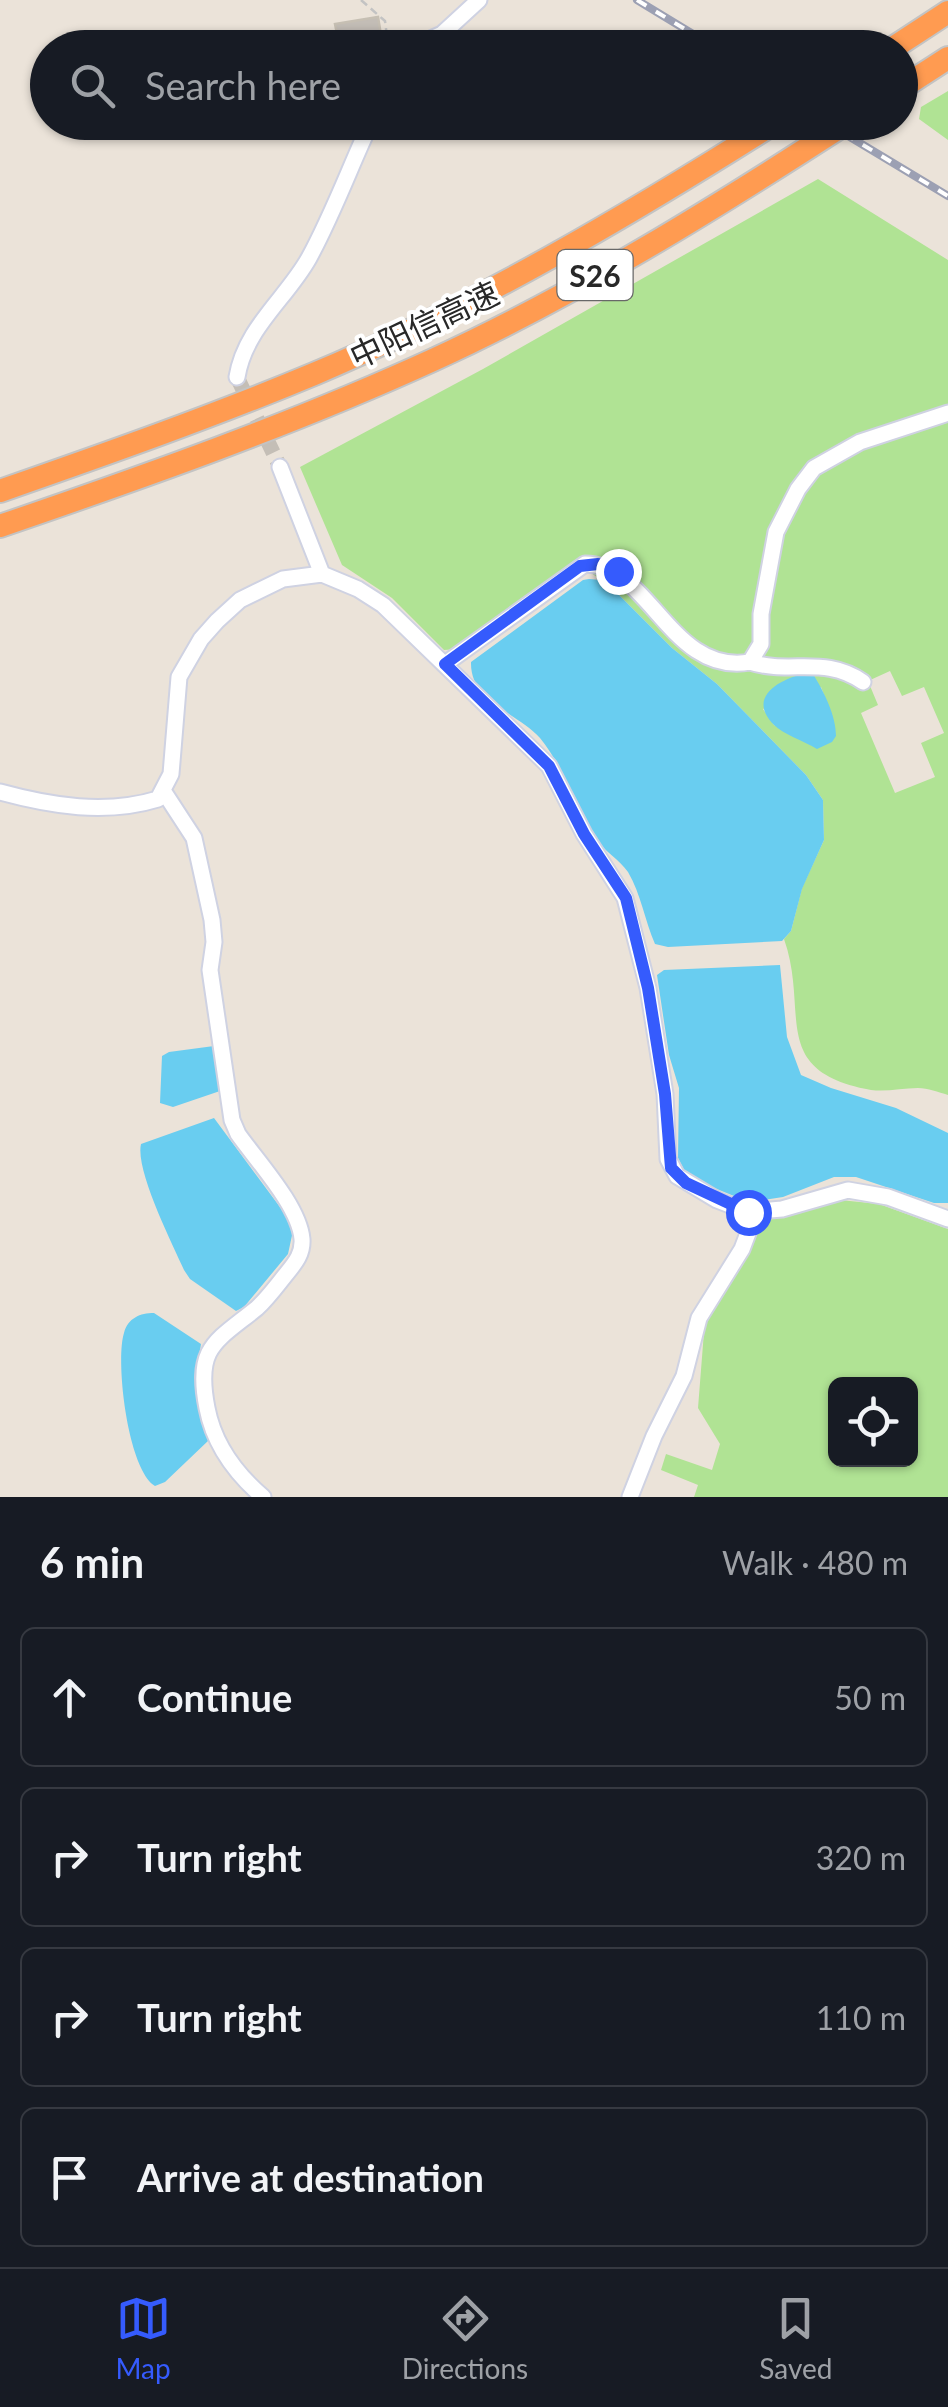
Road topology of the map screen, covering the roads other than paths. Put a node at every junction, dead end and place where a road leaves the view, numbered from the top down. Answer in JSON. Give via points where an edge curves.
{"nodes":[{"id":1,"x":478,"y":0,"type":"edge"},
{"id":2,"x":948,"y":12,"type":"edge"},
{"id":3,"x":446,"y":30,"type":"edge"},
{"id":4,"x":918,"y":32,"type":"edge"},
{"id":5,"x":948,"y":58,"type":"edge"},
{"id":6,"x":918,"y":77,"type":"edge"},
{"id":7,"x":363,"y":140,"type":"edge"},
{"id":8,"x":748,"y":140,"type":"edge"},
{"id":9,"x":819,"y":140,"type":"edge"},
{"id":10,"x":238,"y":377,"type":"dead end"},
{"id":11,"x":948,"y":413,"type":"edge"},
{"id":12,"x":280,"y":468,"type":"tunnel mouth"},
{"id":13,"x":0,"y":491,"type":"edge"},
{"id":14,"x":0,"y":526,"type":"edge"},
{"id":15,"x":322,"y":574,"type":"junction"},
{"id":16,"x":750,"y":662,"type":"junction"},
{"id":17,"x":445,"y":664,"type":"junction"},
{"id":18,"x":863,"y":682,"type":"dead end"},
{"id":19,"x":0,"y":792,"type":"edge"},
{"id":20,"x":164,"y":792,"type":"junction"},
{"id":21,"x":756,"y":1212,"type":"junction"},
{"id":22,"x":948,"y":1220,"type":"edge"},
{"id":23,"x":263,"y":1497,"type":"edge"},
{"id":24,"x":630,"y":1497,"type":"edge"}],
"edges":[{"from":1,"to":3,"type":"street"},
{"from":2,"to":4,"type":"highway"},
{"from":5,"to":6,"type":"highway"},
{"from":7,"to":10,"type":"street","via":[[312,251],[254,333]]},
{"from":8,"to":13,"type":"highway","name":"中阳信高速","number":"S26","via":[[554,253],[317,373]]},
{"from":9,"to":14,"type":"highway","name":"中阳信高速","number":"S26","via":[[644,248],[434,360],[184,461]]},
{"from":11,"to":16,"type":"street","via":[[860,442],[814,468],[776,532],[761,644]]},
{"from":12,"to":15,"type":"street"},
{"from":15,"to":17,"type":"street","via":[[371,596]]},
{"from":15,"to":20,"type":"street","via":[[283,579],[250,594],[201,638],[179,677]]},
{"from":16,"to":17,"type":"street","via":[[700,653],[618,571],[586,564]]},
{"from":16,"to":18,"type":"street","via":[[828,667]]},
{"from":17,"to":21,"type":"street","via":[[549,766],[626,898],[648,988],[671,1168],[717,1200]]},
{"from":19,"to":20,"type":"street","via":[[85,807],[139,804]]},
{"from":20,"to":23,"type":"street","via":[[194,838],[212,920],[210,970],[232,1120],[296,1216],[302,1240],[297,1261],[259,1306],[216,1340],[204,1366],[212,1435]]},
{"from":21,"to":22,"type":"street","via":[[848,1190]]},
{"from":21,"to":24,"type":"street","via":[[700,1318],[684,1376]]}]}
